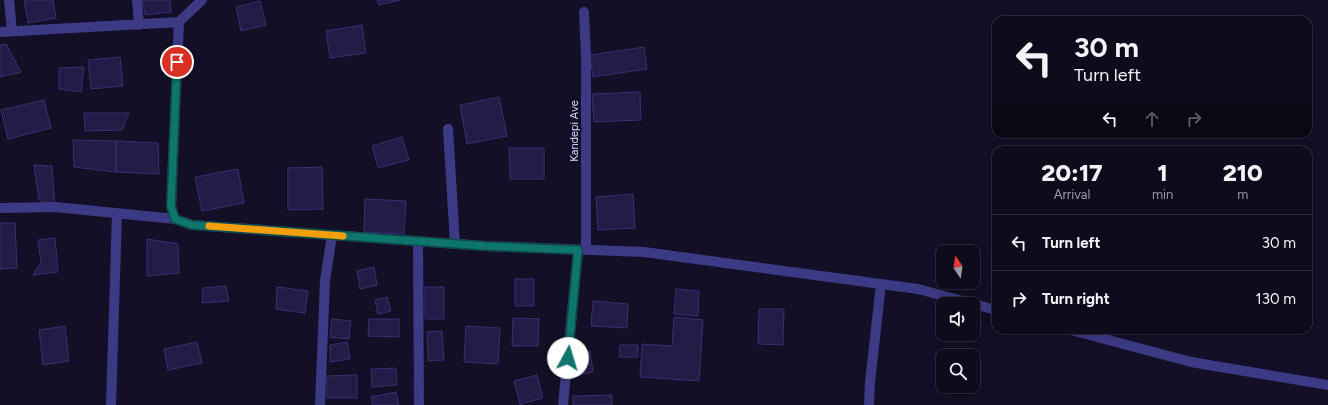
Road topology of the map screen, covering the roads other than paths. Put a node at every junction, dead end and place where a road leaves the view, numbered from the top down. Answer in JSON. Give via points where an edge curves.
{"nodes":[{"id":1,"x":9,"y":0,"type":"edge"},
{"id":2,"x":137,"y":0,"type":"edge"},
{"id":3,"x":202,"y":0,"type":"edge"},
{"id":4,"x":584,"y":12,"type":"dead end"},
{"id":5,"x":179,"y":22,"type":"junction"},
{"id":6,"x":139,"y":25,"type":"junction"},
{"id":7,"x":0,"y":32,"type":"edge"},
{"id":8,"x":12,"y":32,"type":"junction"},
{"id":9,"x":448,"y":129,"type":"dead end"},
{"id":10,"x":0,"y":208,"type":"edge"},
{"id":11,"x":117,"y":213,"type":"junction"},
{"id":12,"x":175,"y":219,"type":"junction"},
{"id":13,"x":332,"y":235,"type":"junction"},
{"id":14,"x":418,"y":241,"type":"junction"},
{"id":15,"x":455,"y":244,"type":"junction"},
{"id":16,"x":582,"y":250,"type":"junction"},
{"id":17,"x":882,"y":284,"type":"junction"},
{"id":18,"x":992,"y":309,"type":"edge"},
{"id":19,"x":1086,"y":334,"type":"edge"},
{"id":20,"x":1328,"y":385,"type":"edge"},
{"id":21,"x":111,"y":405,"type":"edge"},
{"id":22,"x":320,"y":405,"type":"edge"},
{"id":23,"x":419,"y":405,"type":"edge"},
{"id":24,"x":563,"y":405,"type":"edge"},
{"id":25,"x":869,"y":405,"type":"edge"}],
"edges":[{"from":1,"to":8,"type":"street"},
{"from":2,"to":6,"type":"street"},
{"from":3,"to":5,"type":"street"},
{"from":4,"to":16,"type":"street","name":"Kandepi Ave","via":[[586,56]]},
{"from":5,"to":6,"type":"street"},
{"from":5,"to":12,"type":"street","via":[[171,206]]},
{"from":6,"to":8,"type":"street"},
{"from":7,"to":8,"type":"street"},
{"from":9,"to":15,"type":"street"},
{"from":10,"to":11,"type":"street","via":[[37,206]]},
{"from":11,"to":12,"type":"street"},
{"from":11,"to":21,"type":"street"},
{"from":12,"to":13,"type":"street","via":[[192,225]]},
{"from":13,"to":14,"type":"street"},
{"from":13,"to":22,"type":"street","via":[[325,280]]},
{"from":14,"to":15,"type":"street"},
{"from":14,"to":23,"type":"street"},
{"from":15,"to":16,"type":"street"},
{"from":16,"to":17,"type":"street","via":[[644,252]]},
{"from":16,"to":24,"type":"street","name":"Kandepi Ave"},
{"from":17,"to":18,"type":"street","via":[[918,289]]},
{"from":17,"to":25,"type":"street"},
{"from":19,"to":20,"type":"street","via":[[1191,362]]}]}
